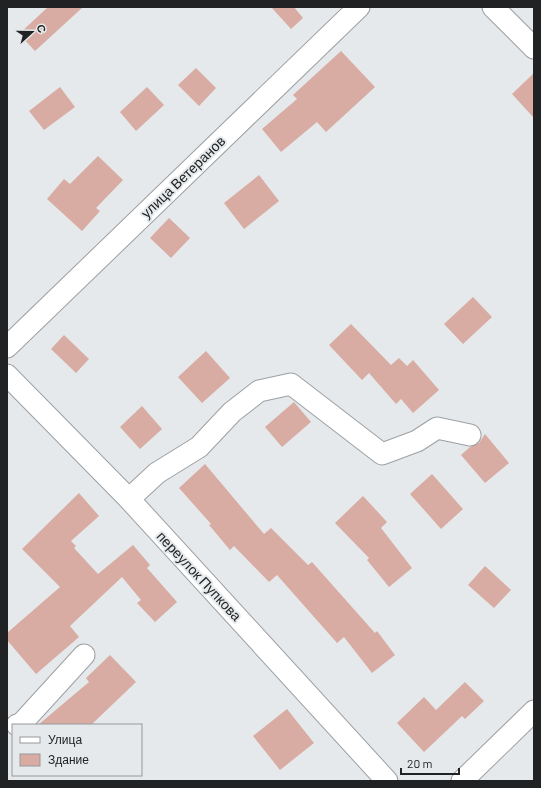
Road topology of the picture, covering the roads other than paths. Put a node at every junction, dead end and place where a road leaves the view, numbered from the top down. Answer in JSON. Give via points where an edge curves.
{"nodes":[{"id":1,"x":359,"y":7,"type":"edge"},
{"id":2,"x":493,"y":7,"type":"edge"},
{"id":3,"x":534,"y":48,"type":"edge"},
{"id":4,"x":7,"y":347,"type":"edge"},
{"id":5,"x":7,"y":375,"type":"edge"},
{"id":6,"x":470,"y":435,"type":"dead end"},
{"id":7,"x":129,"y":499,"type":"junction"},
{"id":8,"x":84,"y":655,"type":"dead end"},
{"id":9,"x":534,"y":711,"type":"edge"},
{"id":10,"x":21,"y":724,"type":"edge"},
{"id":11,"x":387,"y":781,"type":"edge"},
{"id":12,"x":462,"y":781,"type":"edge"}],
"edges":[{"from":1,"to":4,"type":"street","name":"улица Ветеранов"},
{"from":2,"to":3,"type":"street"},
{"from":5,"to":7,"type":"street","name":"переулок Пупкова"},
{"from":6,"to":7,"type":"street","via":[[437,428],[417,440],[382,454],[291,384],[259,392],[232,412],[199,447],[157,473]]},
{"from":7,"to":11,"type":"street","name":"переулок Пупкова"},
{"from":8,"to":10,"type":"street"},
{"from":9,"to":12,"type":"street"}]}
